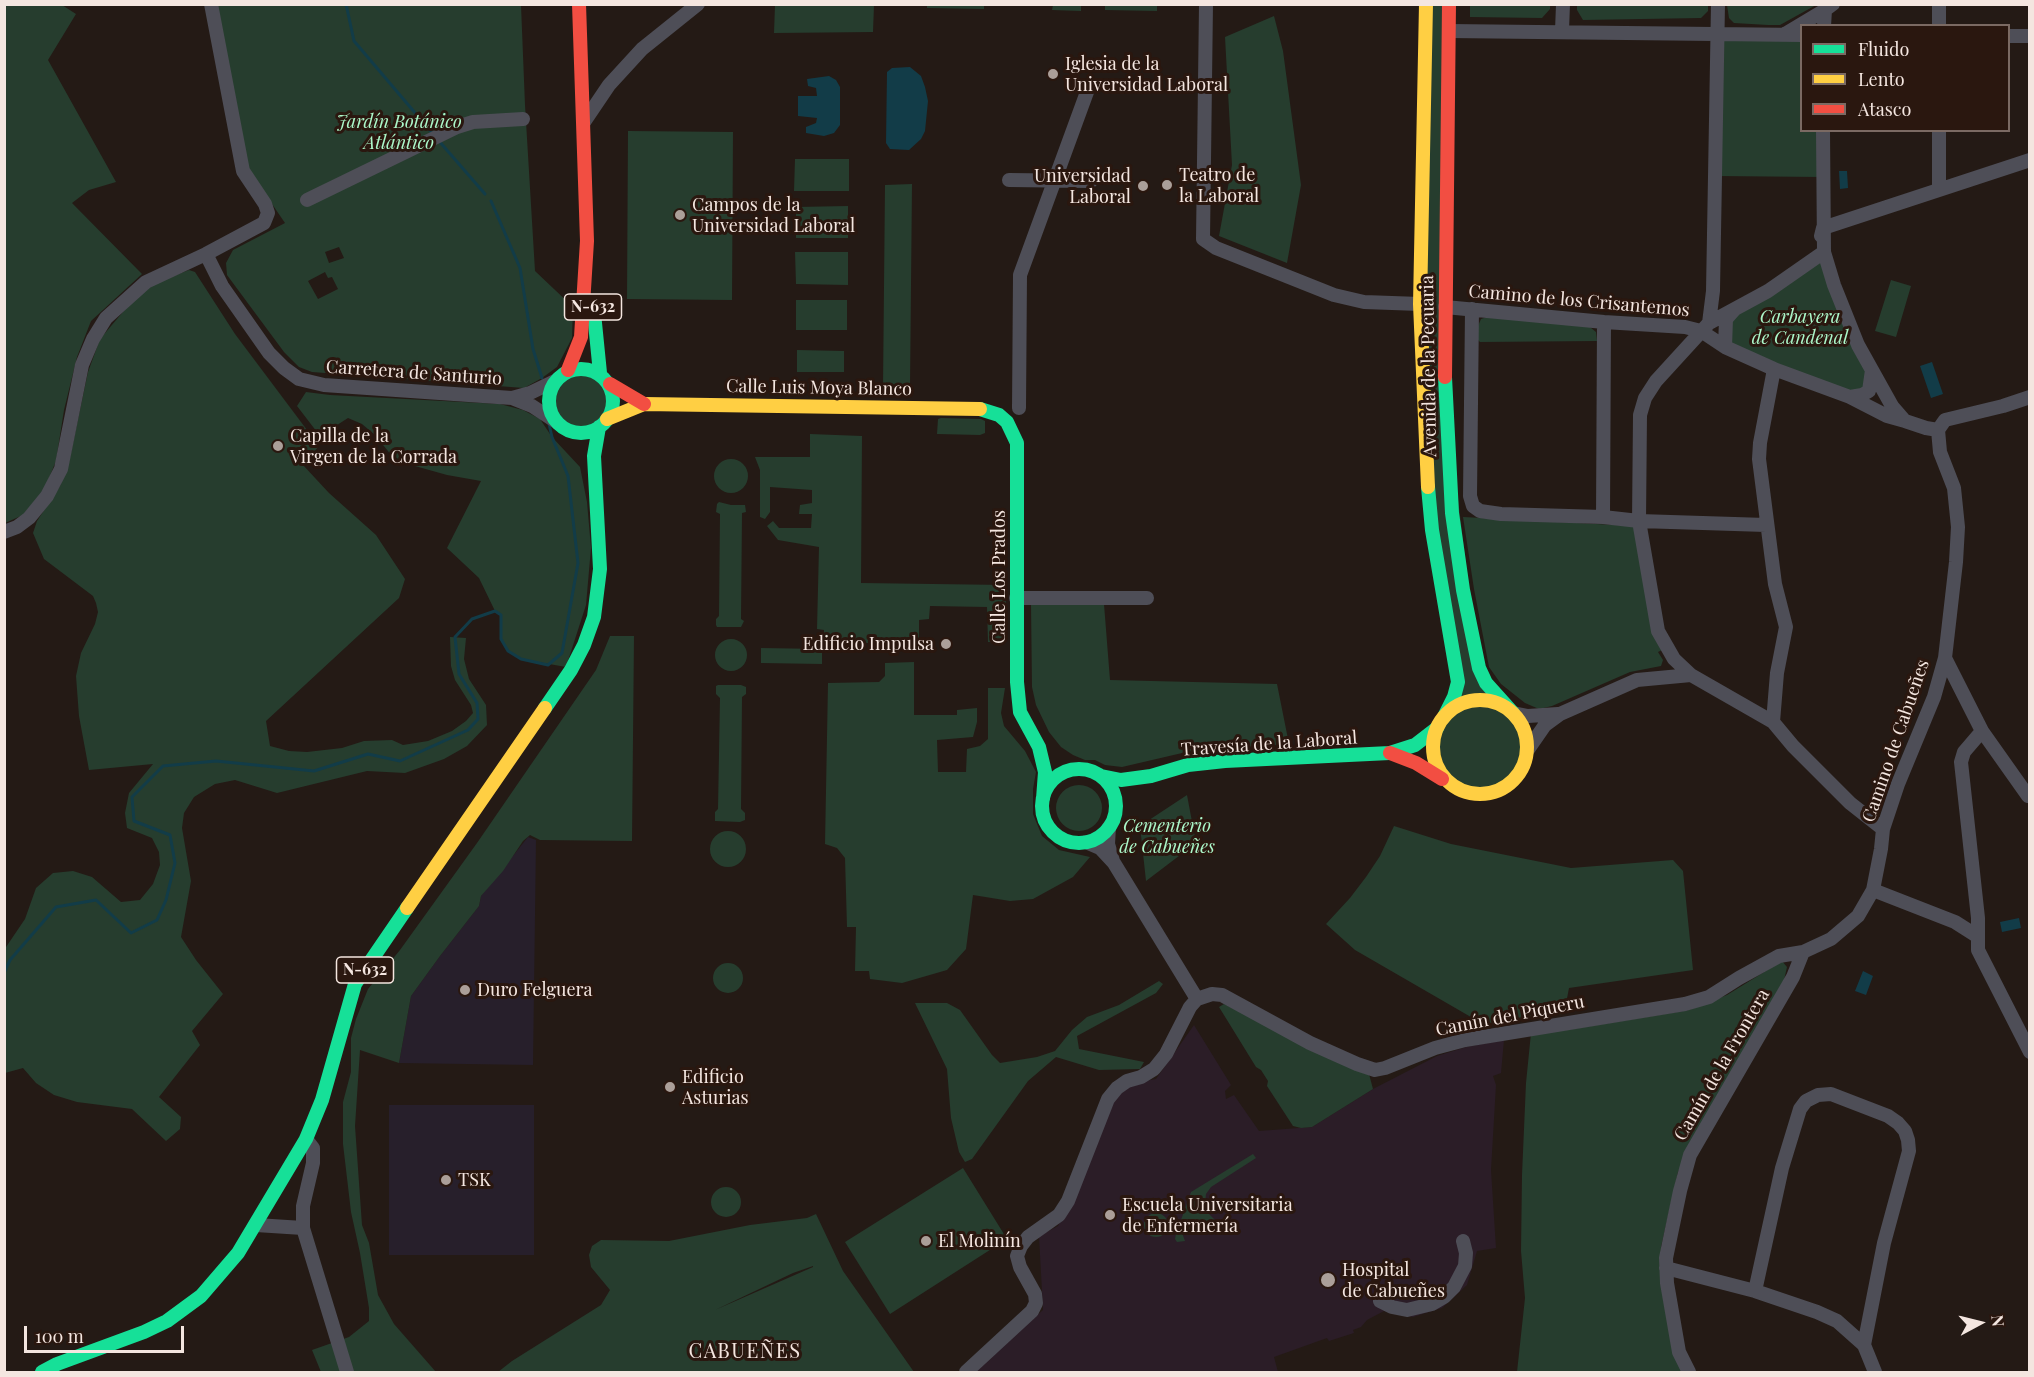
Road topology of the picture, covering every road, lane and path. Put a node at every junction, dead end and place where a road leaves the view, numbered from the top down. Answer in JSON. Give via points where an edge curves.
{"nodes":[{"id":1,"x":211,"y":4,"type":"edge"},
{"id":2,"x":579,"y":4,"type":"edge"},
{"id":3,"x":698,"y":4,"type":"edge"},
{"id":4,"x":1206,"y":4,"type":"edge"},
{"id":5,"x":1426,"y":4,"type":"edge"},
{"id":6,"x":1449,"y":4,"type":"edge"},
{"id":7,"x":1563,"y":4,"type":"edge"},
{"id":8,"x":1718,"y":4,"type":"edge"},
{"id":9,"x":1939,"y":4,"type":"edge"},
{"id":10,"x":1829,"y":7,"type":"edge"},
{"id":11,"x":1802,"y":24,"type":"edge"},
{"id":12,"x":1825,"y":24,"type":"edge"},
{"id":13,"x":1940,"y":24,"type":"edge"},
{"id":14,"x":1800,"y":25,"type":"edge"},
{"id":15,"x":1449,"y":31,"type":"junction"},
{"id":16,"x":1562,"y":32,"type":"junction"},
{"id":17,"x":1717,"y":33,"type":"junction"},
{"id":18,"x":1784,"y":35,"type":"junction"},
{"id":19,"x":1800,"y":35,"type":"edge"},
{"id":20,"x":2010,"y":36,"type":"edge"},
{"id":21,"x":2030,"y":36,"type":"edge"},
{"id":22,"x":1087,"y":92,"type":"dead end"},
{"id":23,"x":523,"y":119,"type":"dead end"},
{"id":24,"x":583,"y":124,"type":"junction"},
{"id":25,"x":1823,"y":132,"type":"edge"},
{"id":26,"x":1940,"y":132,"type":"edge"},
{"id":27,"x":2030,"y":160,"type":"edge"},
{"id":28,"x":1009,"y":180,"type":"dead end"},
{"id":29,"x":1091,"y":180,"type":"dead end"},
{"id":30,"x":1055,"y":181,"type":"junction"},
{"id":31,"x":1939,"y":189,"type":"junction"},
{"id":32,"x":307,"y":200,"type":"dead end"},
{"id":33,"x":1823,"y":228,"type":"junction"},
{"id":34,"x":587,"y":241,"type":"junction"},
{"id":35,"x":1824,"y":252,"type":"junction"},
{"id":36,"x":206,"y":254,"type":"junction"},
{"id":37,"x":1809,"y":263,"type":"junction"},
{"id":38,"x":1830,"y":271,"type":"junction"},
{"id":39,"x":1713,"y":291,"type":"junction"},
{"id":40,"x":1420,"y":304,"type":"junction"},
{"id":41,"x":1445,"y":307,"type":"junction"},
{"id":42,"x":1472,"y":309,"type":"junction"},
{"id":43,"x":1735,"y":309,"type":"junction"},
{"id":44,"x":1605,"y":322,"type":"junction"},
{"id":45,"x":1705,"y":327,"type":"junction"},
{"id":46,"x":1725,"y":347,"type":"junction"},
{"id":47,"x":1774,"y":369,"type":"junction"},
{"id":48,"x":568,"y":370,"type":"junction"},
{"id":49,"x":1872,"y":370,"type":"junction"},
{"id":50,"x":600,"y":373,"type":"junction"},
{"id":51,"x":555,"y":381,"type":"junction"},
{"id":52,"x":610,"y":384,"type":"junction"},
{"id":53,"x":2030,"y":396,"type":"edge"},
{"id":54,"x":1850,"y":397,"type":"junction"},
{"id":55,"x":512,"y":398,"type":"junction"},
{"id":56,"x":644,"y":404,"type":"junction"},
{"id":57,"x":1019,"y":408,"type":"dead end"},
{"id":58,"x":993,"y":411,"type":"joint"},
{"id":59,"x":1905,"y":421,"type":"junction"},
{"id":60,"x":603,"y":423,"type":"junction"},
{"id":61,"x":563,"y":427,"type":"junction"},
{"id":62,"x":1938,"y":430,"type":"junction"},
{"id":63,"x":595,"y":492,"type":"junction"},
{"id":64,"x":1603,"y":517,"type":"junction"},
{"id":65,"x":1639,"y":521,"type":"junction"},
{"id":66,"x":1766,"y":525,"type":"junction"},
{"id":67,"x":4,"y":532,"type":"edge"},
{"id":68,"x":1016,"y":598,"type":"junction"},
{"id":69,"x":1147,"y":598,"type":"dead end"},
{"id":70,"x":1945,"y":658,"type":"junction"},
{"id":71,"x":1690,"y":675,"type":"junction"},
{"id":72,"x":1513,"y":713,"type":"junction"},
{"id":73,"x":1560,"y":714,"type":"junction"},
{"id":74,"x":1445,"y":715,"type":"junction"},
{"id":75,"x":1773,"y":722,"type":"junction"},
{"id":76,"x":1437,"y":728,"type":"junction"},
{"id":77,"x":1982,"y":731,"type":"junction"},
{"id":78,"x":1039,"y":747,"type":"junction"},
{"id":79,"x":1527,"y":751,"type":"junction"},
{"id":80,"x":1390,"y":753,"type":"junction"},
{"id":81,"x":1078,"y":769,"type":"junction"},
{"id":82,"x":1101,"y":776,"type":"junction"},
{"id":83,"x":1151,"y":776,"type":"junction"},
{"id":84,"x":1449,"y":784,"type":"junction"},
{"id":85,"x":2028,"y":796,"type":"dead end"},
{"id":86,"x":1043,"y":799,"type":"junction"},
{"id":87,"x":1112,"y":822,"type":"junction"},
{"id":88,"x":1882,"y":829,"type":"junction"},
{"id":89,"x":1086,"y":842,"type":"junction"},
{"id":90,"x":1114,"y":863,"type":"junction"},
{"id":91,"x":1874,"y":890,"type":"junction"},
{"id":92,"x":1977,"y":936,"type":"junction"},
{"id":93,"x":1803,"y":952,"type":"junction"},
{"id":94,"x":1197,"y":999,"type":"junction"},
{"id":95,"x":2030,"y":1052,"type":"edge"},
{"id":96,"x":306,"y":1139,"type":"junction"},
{"id":97,"x":256,"y":1225,"type":"junction"},
{"id":98,"x":303,"y":1228,"type":"junction"},
{"id":99,"x":1463,"y":1241,"type":"dead end"},
{"id":100,"x":1666,"y":1268,"type":"junction"},
{"id":101,"x":1755,"y":1291,"type":"junction"},
{"id":102,"x":1380,"y":1301,"type":"dead end"},
{"id":103,"x":1864,"y":1345,"type":"junction"},
{"id":104,"x":42,"y":1372,"type":"edge"},
{"id":105,"x":346,"y":1372,"type":"edge"},
{"id":106,"x":966,"y":1372,"type":"edge"},
{"id":107,"x":1689,"y":1372,"type":"edge"},
{"id":108,"x":1875,"y":1372,"type":"edge"}],
"edges":[{"from":1,"to":36,"type":"street","via":[[243,171],[267,213],[264,223]]},
{"from":2,"to":24,"type":"main road","number":"N-632"},
{"from":3,"to":24,"type":"street","via":[[642,49],[609,85]]},
{"from":4,"to":40,"type":"street","via":[[1203,239],[1216,248],[1334,295],[1364,302]]},
{"from":5,"to":40,"type":"main road","name":"Avenida de la Pecuaria"},
{"from":6,"to":15,"type":"main road","name":"Avenida de la Pecuaria"},
{"from":7,"to":16,"type":"street"},
{"from":8,"to":17,"type":"street"},
{"from":9,"to":13,"type":"street"},
{"from":10,"to":11,"type":"street"},
{"from":10,"to":12,"type":"street"},
{"from":14,"to":18,"type":"street"},
{"from":15,"to":16,"type":"street"},
{"from":15,"to":41,"type":"main road","name":"Avenida de la Pecuaria"},
{"from":16,"to":17,"type":"street"},
{"from":17,"to":18,"type":"street"},
{"from":17,"to":39,"type":"street"},
{"from":18,"to":19,"type":"street"},
{"from":20,"to":21,"type":"street"},
{"from":22,"to":30,"type":"street"},
{"from":23,"to":32,"type":"street","via":[[473,122]]},
{"from":24,"to":34,"type":"main road","number":"N-632"},
{"from":25,"to":33,"type":"street"},
{"from":26,"to":31,"type":"street"},
{"from":27,"to":31,"type":"street"},
{"from":28,"to":30,"type":"street"},
{"from":29,"to":30,"type":"street"},
{"from":30,"to":57,"type":"street","via":[[1020,275]]},
{"from":31,"to":33,"type":"street"},
{"from":33,"to":35,"type":"street"},
{"from":33,"to":37,"type":"street","via":[[1818,249]]},
{"from":34,"to":48,"type":"main road","number":"N-632","via":[[581,337]]},
{"from":34,"to":50,"type":"main road","number":"N-632"},
{"from":35,"to":37,"type":"street"},
{"from":35,"to":38,"type":"street"},
{"from":36,"to":55,"type":"street","name":"Carretera de Santurio","via":[[222,286],[269,353],[299,379],[324,385]]},
{"from":36,"to":67,"type":"street","via":[[146,282],[106,318],[82,365],[61,469],[47,496],[28,518]]},
{"from":37,"to":38,"type":"street","via":[[1818,261]]},
{"from":37,"to":43,"type":"street"},
{"from":38,"to":49,"type":"street","via":[[1858,345]]},
{"from":39,"to":43,"type":"street","via":[[1726,308]]},
{"from":39,"to":45,"type":"street"},
{"from":40,"to":74,"type":"main road","name":"Avenida de la Pecuaria","via":[[1431,530],[1458,682]]},
{"from":41,"to":42,"type":"street","name":"Camino de los Crisantemos"},
{"from":41,"to":72,"type":"main road","name":"Avenida de la Pecuaria","via":[[1448,464],[1463,590],[1479,668],[1486,683]]},
{"from":42,"to":44,"type":"street","name":"Camino de los Crisantemos"},
{"from":42,"to":64,"type":"street","via":[[1473,506],[1501,514]]},
{"from":43,"to":45,"type":"street"},
{"from":43,"to":46,"type":"street","via":[[1726,319]]},
{"from":44,"to":45,"type":"street","name":"Camino de los Crisantemos"},
{"from":44,"to":64,"type":"street"},
{"from":45,"to":46,"type":"street","name":"Camino de los Crisantemos"},
{"from":45,"to":65,"type":"street","via":[[1645,398],[1640,415]]},
{"from":46,"to":47,"type":"street","name":"Camino de los Crisantemos"},
{"from":47,"to":54,"type":"street","name":"Camino de los Crisantemos"},
{"from":47,"to":66,"type":"street","via":[[1760,451]]},
{"from":48,"to":50,"type":"main road"},
{"from":48,"to":51,"type":"main road","number":"N-632"},
{"from":49,"to":54,"type":"street","via":[[1869,391]]},
{"from":49,"to":59,"type":"street"},
{"from":50,"to":52,"type":"main road"},
{"from":51,"to":55,"type":"street","name":"Carretera de Santurio"},
{"from":51,"to":61,"type":"main road","number":"N-632","via":[[549,402],[551,413]]},
{"from":52,"to":56,"type":"main road","name":"Calle Luis Moya Blanco"},
{"from":52,"to":60,"type":"main road","via":[[614,401]]},
{"from":53,"to":62,"type":"street","via":[[1945,420]]},
{"from":54,"to":59,"type":"street","name":"Camino de los Crisantemos"},
{"from":55,"to":61,"type":"street","name":"Carretera de Santurio"},
{"from":56,"to":58,"type":"main road","name":"Calle Luis Moya Blanco"},
{"from":56,"to":60,"type":"main road","name":"Calle Luis Moya Blanco"},
{"from":58,"to":68,"type":"main road","name":"Calle Los Prados","via":[[1007,422],[1017,443]]},
{"from":59,"to":62,"type":"street","name":"Camino de los Crisantemos"},
{"from":60,"to":61,"type":"main road","via":[[589,432],[578,433]]},
{"from":60,"to":63,"type":"main road","number":"N-632","via":[[594,456]]},
{"from":61,"to":63,"type":"main road","number":"N-632","via":[[585,457]]},
{"from":62,"to":70,"type":"street","name":"Camino de Cabueñes","via":[[1940,452],[1954,488],[1958,527]]},
{"from":63,"to":96,"type":"main road","number":"N-632","via":[[600,569],[594,617],[584,645],[572,670],[355,984],[322,1100]]},
{"from":64,"to":65,"type":"street"},
{"from":65,"to":66,"type":"street"},
{"from":65,"to":71,"type":"street","via":[[1658,631],[1674,659]]},
{"from":66,"to":75,"type":"street","via":[[1786,627]]},
{"from":68,"to":69,"type":"street"},
{"from":68,"to":78,"type":"main road","name":"Calle Los Prados","via":[[1020,712]]},
{"from":70,"to":77,"type":"street"},
{"from":70,"to":88,"type":"street","name":"Camino de Cabueñes","via":[[1934,697]]},
{"from":71,"to":73,"type":"street","via":[[1637,680]]},
{"from":71,"to":75,"type":"street"},
{"from":72,"to":73,"type":"street"},
{"from":72,"to":74,"type":"main road","via":[[1487,700],[1460,704]]},
{"from":72,"to":79,"type":"main road","via":[[1526,733]]},
{"from":73,"to":79,"type":"street","via":[[1545,725]]},
{"from":74,"to":76,"type":"main road"},
{"from":75,"to":88,"type":"street","via":[[1850,803]]},
{"from":76,"to":80,"type":"main road","name":"Travesía de la Laboral","via":[[1415,745]]},
{"from":76,"to":84,"type":"main road","via":[[1433,743],[1435,766]]},
{"from":77,"to":85,"type":"street"},
{"from":77,"to":92,"type":"street","via":[[1964,752],[1961,762]]},
{"from":78,"to":81,"type":"main road"},
{"from":78,"to":86,"type":"main road","name":"Calle Los Prados","via":[[1045,772]]},
{"from":79,"to":84,"type":"main road","via":[[1519,775],[1495,793],[1472,795]]},
{"from":80,"to":83,"type":"main road","name":"Travesía de la Laboral","via":[[1225,761],[1188,765]]},
{"from":80,"to":84,"type":"main road","name":"Travesía de la Laboral","via":[[1416,763]]},
{"from":81,"to":82,"type":"main road"},
{"from":81,"to":86,"type":"main road","via":[[1064,772],[1050,782]]},
{"from":82,"to":83,"type":"main road","name":"Travesía de la Laboral","via":[[1121,780]]},
{"from":82,"to":87,"type":"main road","via":[[1112,789],[1116,803]]},
{"from":83,"to":87,"type":"main road","name":"Travesía de la Laboral","via":[[1130,794]]},
{"from":86,"to":89,"type":"main road","via":[[1044,818],[1053,832],[1071,842]]},
{"from":87,"to":89,"type":"main road","via":[[1099,838]]},
{"from":87,"to":90,"type":"street","via":[[1108,844]]},
{"from":88,"to":91,"type":"street","name":"Camino de Cabueñes"},
{"from":89,"to":90,"type":"street","via":[[1100,848]]},
{"from":90,"to":94,"type":"street"},
{"from":91,"to":92,"type":"street","via":[[1955,921]]},
{"from":91,"to":93,"type":"street","name":"Camino de Cabueñes","via":[[1858,916],[1831,939]]},
{"from":92,"to":95,"type":"street","via":[[1978,950]]},
{"from":93,"to":94,"type":"street","name":"Camín del Piqueru","via":[[1779,956],[1709,997],[1685,1004],[1465,1040],[1375,1070],[1310,1043],[1222,995]]},
{"from":93,"to":100,"type":"street","name":"Camín de la Frontera","via":[[1793,977],[1690,1155]]},
{"from":94,"to":106,"type":"street","via":[[1154,1069],[1127,1081],[1107,1100],[1068,1201],[1059,1215],[1021,1246],[1017,1256],[1020,1267],[1035,1294],[1032,1311]]},
{"from":96,"to":97,"type":"main road","number":"N-632"},
{"from":96,"to":98,"type":"street","via":[[313,1148],[313,1163],[303,1206]]},
{"from":97,"to":98,"type":"street"},
{"from":97,"to":104,"type":"main road","number":"N-632","via":[[201,1296],[167,1321]]},
{"from":98,"to":105,"type":"street"},
{"from":99,"to":102,"type":"street","via":[[1465,1266],[1444,1297],[1407,1310]]},
{"from":100,"to":101,"type":"street"},
{"from":100,"to":107,"type":"street","name":"Camín de la Frontera","via":[[1679,1352]]},
{"from":101,"to":103,"type":"street","via":[[1837,1321]]},
{"from":101,"to":103,"type":"street","via":[[1782,1168],[1806,1101],[1831,1094],[1888,1116],[1905,1131],[1909,1151],[1884,1243]]},
{"from":103,"to":108,"type":"street"}]}
